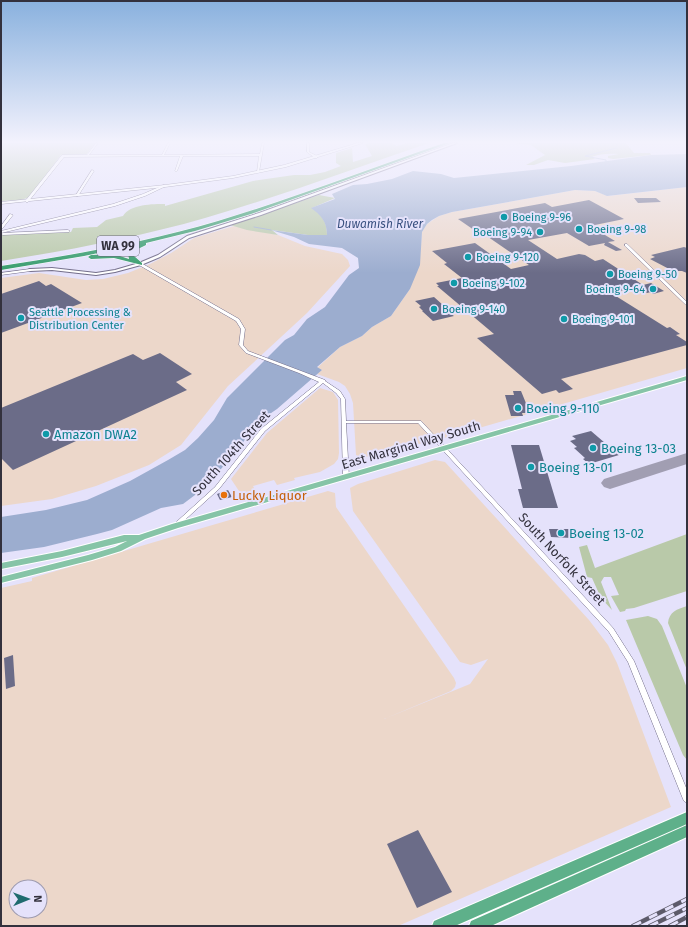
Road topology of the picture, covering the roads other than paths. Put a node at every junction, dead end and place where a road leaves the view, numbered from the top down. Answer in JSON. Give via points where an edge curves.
{"nodes":[{"id":1,"x":39,"y":186,"type":"edge"},
{"id":2,"x":83,"y":186,"type":"edge"},
{"id":3,"x":163,"y":186,"type":"edge"},
{"id":4,"x":165,"y":186,"type":"edge"},
{"id":5,"x":307,"y":186,"type":"edge"},
{"id":6,"x":325,"y":186,"type":"edge"},
{"id":7,"x":337,"y":186,"type":"edge"},
{"id":8,"x":77,"y":196,"type":"junction"},
{"id":9,"x":27,"y":201,"type":"junction"},
{"id":10,"x":1,"y":203,"type":"edge"},
{"id":11,"x":11,"y":215,"type":"dead end"},
{"id":12,"x":217,"y":222,"type":"junction"},
{"id":13,"x":1,"y":228,"type":"edge"},
{"id":14,"x":68,"y":231,"type":"dead end"},
{"id":15,"x":1,"y":233,"type":"edge"},
{"id":16,"x":626,"y":245,"type":"dead end"},
{"id":17,"x":1,"y":263,"type":"edge"},
{"id":18,"x":140,"y":264,"type":"junction"},
{"id":19,"x":18,"y":266,"type":"junction"},
{"id":20,"x":1,"y":268,"type":"edge"},
{"id":21,"x":30,"y":270,"type":"joint"},
{"id":22,"x":1,"y":274,"type":"edge"},
{"id":23,"x":687,"y":304,"type":"edge"},
{"id":24,"x":687,"y":378,"type":"edge"},
{"id":25,"x":323,"y":381,"type":"junction"},
{"id":26,"x":344,"y":422,"type":"junction"},
{"id":27,"x":443,"y":449,"type":"junction"},
{"id":28,"x":346,"y":477,"type":"junction"},
{"id":29,"x":175,"y":526,"type":"junction"},
{"id":30,"x":142,"y":536,"type":"junction"},
{"id":31,"x":1,"y":566,"type":"edge"},
{"id":32,"x":1,"y":580,"type":"edge"},
{"id":33,"x":687,"y":799,"type":"edge"},
{"id":34,"x":687,"y":818,"type":"edge"},
{"id":35,"x":687,"y":830,"type":"edge"},
{"id":36,"x":440,"y":926,"type":"edge"},
{"id":37,"x":476,"y":926,"type":"edge"}],
"edges":[{"from":1,"to":9,"type":"street"},
{"from":2,"to":8,"type":"street"},
{"from":3,"to":8,"type":"main road"},
{"from":4,"to":15,"type":"street","via":[[114,205]]},
{"from":5,"to":17,"type":"highway","number":"WA 99","via":[[207,220],[112,243]]},
{"from":6,"to":12,"type":"highway","number":"WA 99"},
{"from":7,"to":18,"type":"street","via":[[193,235],[159,256]]},
{"from":8,"to":9,"type":"main road"},
{"from":9,"to":10,"type":"main road"},
{"from":11,"to":13,"type":"street"},
{"from":12,"to":18,"type":"highway","via":[[138,246],[132,251],[131,257]]},
{"from":12,"to":19,"type":"highway","number":"WA 99"},
{"from":14,"to":15,"type":"street"},
{"from":16,"to":23,"type":"street"},
{"from":18,"to":19,"type":"highway","via":[[107,256]]},
{"from":18,"to":21,"type":"street","via":[[96,274],[52,269]]},
{"from":18,"to":25,"type":"street","via":[[238,320],[242,325],[243,349]]},
{"from":19,"to":20,"type":"highway","number":"WA 99"},
{"from":21,"to":22,"type":"street"},
{"from":24,"to":27,"type":"main road","name":"East Marginal Way South"},
{"from":25,"to":26,"type":"street","via":[[342,396]]},
{"from":25,"to":29,"type":"street","name":"South 104th Street","via":[[263,430],[224,480]]},
{"from":26,"to":27,"type":"street","name":"South Norfolk Street","via":[[419,422]]},
{"from":26,"to":28,"type":"street"},
{"from":27,"to":28,"type":"main road","name":"East Marginal Way South"},
{"from":27,"to":33,"type":"street","name":"South Norfolk Street","via":[[619,640],[631,661]]},
{"from":28,"to":29,"type":"main road","name":"East Marginal Way South"},
{"from":29,"to":30,"type":"main road","name":"East Marginal Way South"},
{"from":30,"to":31,"type":"main road","name":"East Marginal Way South"},
{"from":30,"to":32,"type":"main road","name":"East Marginal Way South","via":[[118,549]]},
{"from":34,"to":36,"type":"highway"},
{"from":35,"to":37,"type":"highway"}]}
